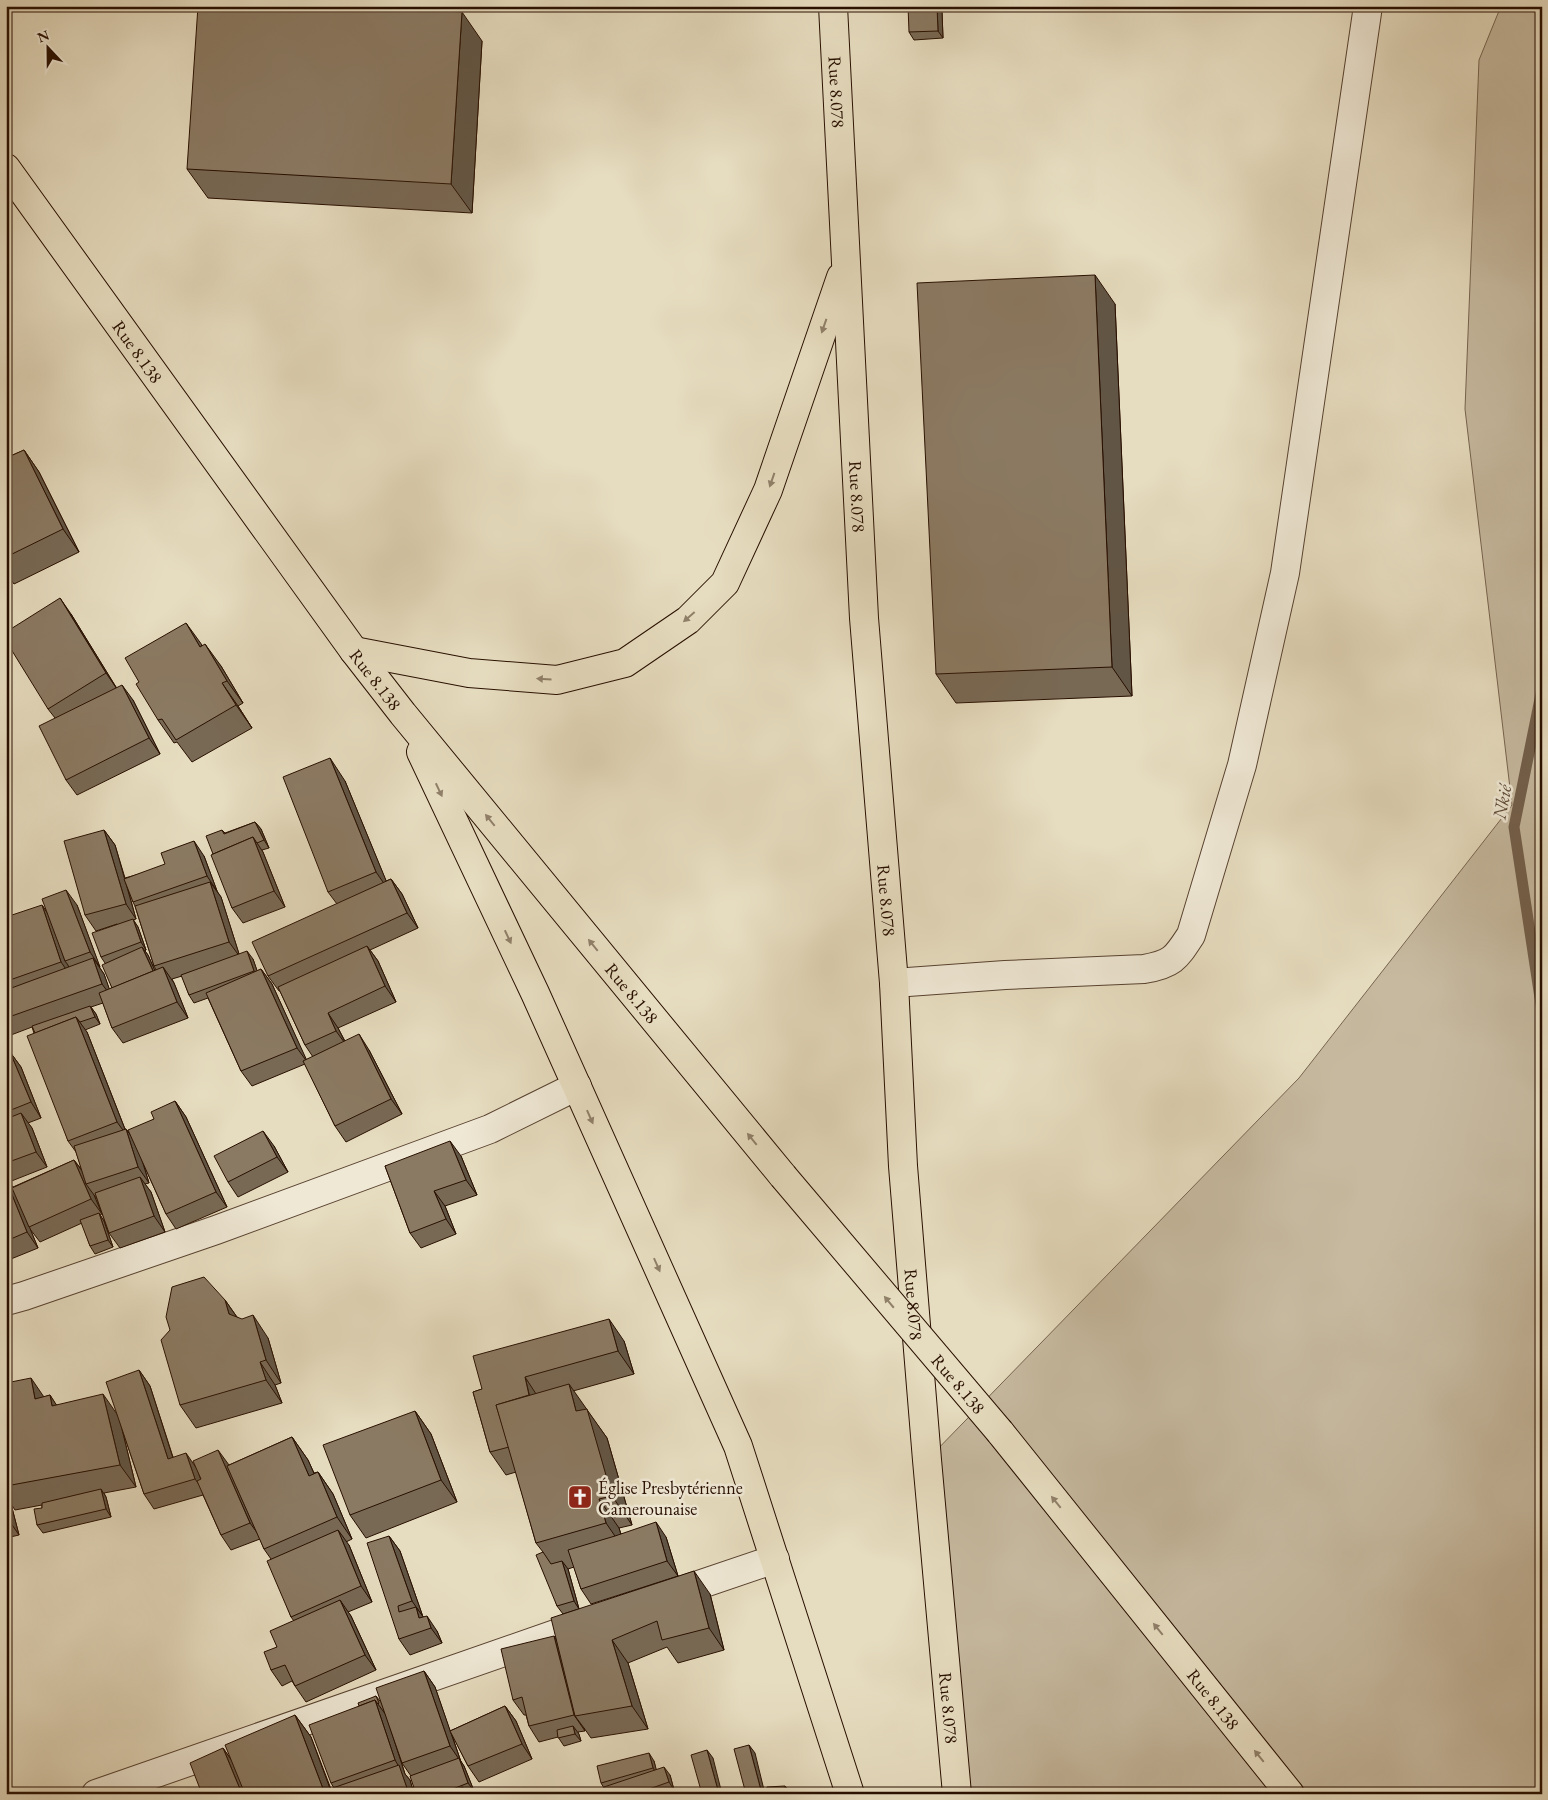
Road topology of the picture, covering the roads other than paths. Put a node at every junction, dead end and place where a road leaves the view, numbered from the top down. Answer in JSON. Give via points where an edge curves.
{"nodes":[{"id":1,"x":833,"y":6,"type":"edge"},
{"id":2,"x":1368,"y":6,"type":"edge"},
{"id":3,"x":6,"y":168,"type":"edge"},
{"id":4,"x":845,"y":264,"type":"junction"},
{"id":5,"x":354,"y":651,"type":"junction"},
{"id":6,"x":403,"y":714,"type":"junction"},
{"id":7,"x":894,"y":983,"type":"junction"},
{"id":8,"x":577,"y":1086,"type":"junction"},
{"id":9,"x":6,"y":1301,"type":"edge"},
{"id":10,"x":775,"y":1559,"type":"junction"},
{"id":11,"x":644,"y":1604,"type":"edge"},
{"id":12,"x":616,"y":1613,"type":"edge"},
{"id":13,"x":96,"y":1794,"type":"edge"},
{"id":14,"x":850,"y":1794,"type":"edge"},
{"id":15,"x":957,"y":1794,"type":"edge"},
{"id":16,"x":1290,"y":1794,"type":"edge"}],
"edges":[{"from":1,"to":4,"type":"main road","name":"Rue 8.078"},
{"from":2,"to":7,"type":"street","via":[[1285,573],[1242,765],[1191,935],[1176,957],[1161,966],[1144,969]]},
{"from":3,"to":5,"type":"main road","name":"Rue 8.138"},
{"from":4,"to":5,"type":"main road","one_way":true,"via":[[768,490],[725,583],[688,620],[625,663],[557,680],[469,673]]},
{"from":4,"to":7,"type":"main road","name":"Rue 8.078","via":[[864,618]]},
{"from":5,"to":6,"type":"main road","name":"Rue 8.138"},
{"from":6,"to":8,"type":"main road","one_way":true},
{"from":16,"to":6,"type":"main road","name":"Rue 8.138","one_way":true,"bridge":true,"via":[[1000,1432],[783,1176]]},
{"from":7,"to":15,"type":"main road","name":"Rue 8.078","via":[[905,1185]]},
{"from":8,"to":9,"type":"street","via":[[490,1129],[216,1230]]},
{"from":8,"to":10,"type":"main road","one_way":true,"via":[[738,1446]]},
{"from":10,"to":11,"type":"street"},
{"from":10,"to":14,"type":"main road"},
{"from":12,"to":13,"type":"street"}]}
